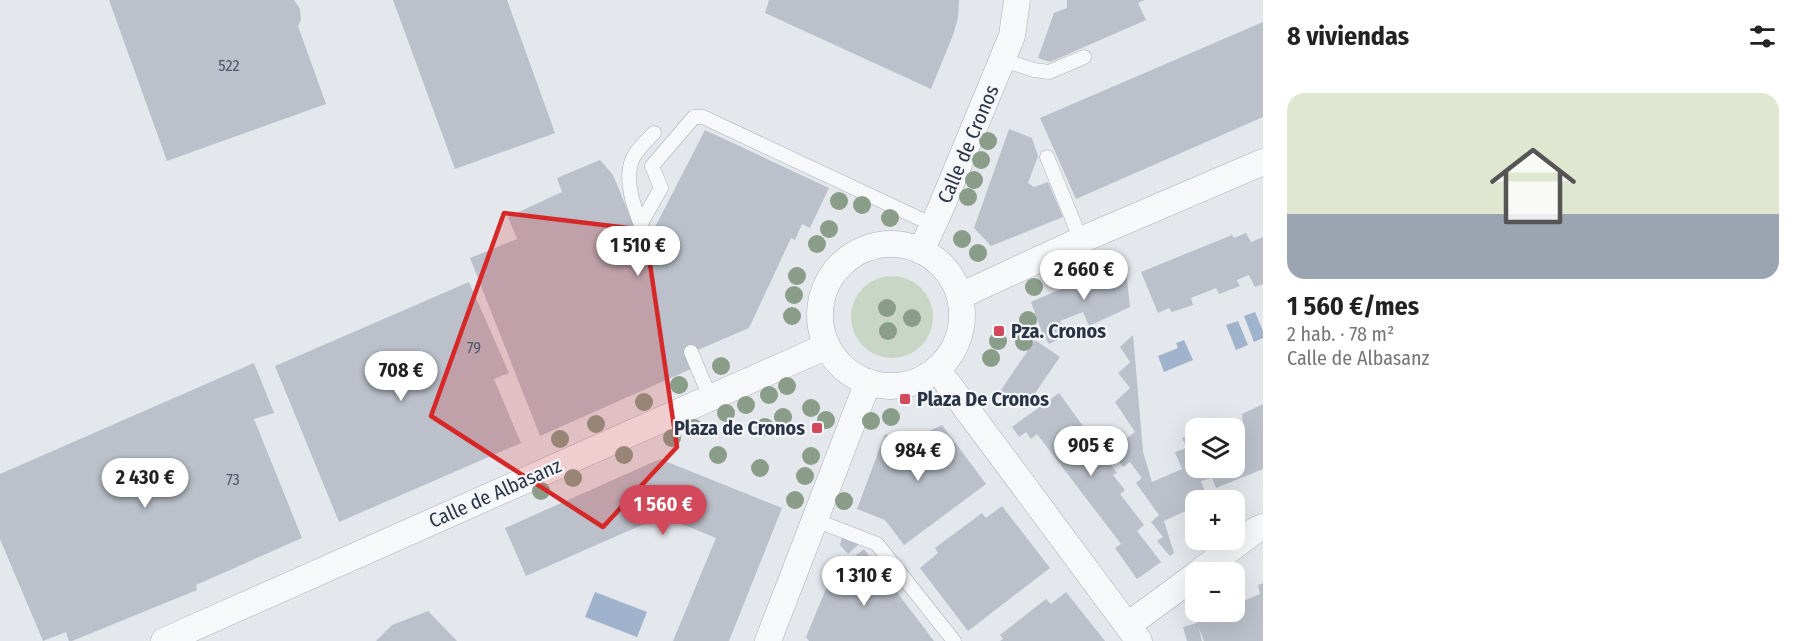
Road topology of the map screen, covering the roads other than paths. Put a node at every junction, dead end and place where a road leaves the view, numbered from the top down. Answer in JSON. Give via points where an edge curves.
{"nodes":[{"id":1,"x":1002,"y":0,"type":"edge"},
{"id":2,"x":1017,"y":0,"type":"edge"},
{"id":3,"x":1035,"y":0,"type":"edge"},
{"id":4,"x":1012,"y":36,"type":"junction"},
{"id":5,"x":1084,"y":57,"type":"dead end"},
{"id":6,"x":1003,"y":60,"type":"junction"},
{"id":7,"x":654,"y":133,"type":"dead end"},
{"id":8,"x":1047,"y":158,"type":"dead end"},
{"id":9,"x":1263,"y":162,"type":"edge"},
{"id":10,"x":641,"y":223,"type":"junction"},
{"id":11,"x":933,"y":225,"type":"junction"},
{"id":12,"x":1081,"y":240,"type":"junction"},
{"id":13,"x":921,"y":251,"type":"junction"},
{"id":14,"x":653,"y":254,"type":"dead end"},
{"id":15,"x":960,"y":297,"type":"junction"},
{"id":16,"x":827,"y":346,"type":"junction"},
{"id":17,"x":692,"y":352,"type":"dead end"},
{"id":18,"x":937,"y":369,"type":"junction"},
{"id":19,"x":868,"y":382,"type":"junction"},
{"id":20,"x":710,"y":397,"type":"junction"},
{"id":21,"x":815,"y":520,"type":"junction"},
{"id":22,"x":1263,"y":527,"type":"edge"},
{"id":23,"x":1213,"y":562,"type":"edge"},
{"id":24,"x":1185,"y":585,"type":"edge"},
{"id":25,"x":1134,"y":633,"type":"edge"},
{"id":26,"x":164,"y":641,"type":"edge"},
{"id":27,"x":768,"y":641,"type":"edge"},
{"id":28,"x":954,"y":641,"type":"edge"}],
"edges":[{"from":1,"to":4,"type":"street"},
{"from":2,"to":4,"type":"street","name":"Calle de Cronos"},
{"from":3,"to":4,"type":"street"},
{"from":4,"to":6,"type":"street","name":"Calle de Cronos"},
{"from":5,"to":6,"type":"lane","via":[[1048,72]]},
{"from":6,"to":11,"type":"street","name":"Calle de Cronos"},
{"from":7,"to":10,"type":"lane","via":[[632,159],[633,202]]},
{"from":8,"to":12,"type":"lane"},
{"from":9,"to":12,"type":"street"},
{"from":10,"to":11,"type":"lane","via":[[661,188],[652,166],[694,117],[703,117]]},
{"from":10,"to":14,"type":"lane"},
{"from":11,"to":13,"type":"street","name":"Calle de Cronos"},
{"from":12,"to":15,"type":"street"},
{"from":13,"to":15,"type":"street","via":[[938,262]]},
{"from":13,"to":16,"type":"street","via":[[900,245],[878,245],[858,252],[840,265],[827,283],[821,304],[821,326]]},
{"from":15,"to":18,"type":"street","via":[[958,341]]},
{"from":16,"to":19,"type":"street","via":[[838,362]]},
{"from":16,"to":20,"type":"street","name":"Calle de Albasanz"},
{"from":17,"to":20,"type":"lane"},
{"from":18,"to":19,"type":"street","via":[[916,381],[892,386]]},
{"from":18,"to":25,"type":"street"},
{"from":19,"to":21,"type":"street"},
{"from":20,"to":26,"type":"street","name":"Calle de Albasanz"},
{"from":21,"to":27,"type":"street"},
{"from":21,"to":28,"type":"lane","via":[[877,544]]},
{"from":22,"to":23,"type":"street"},
{"from":24,"to":25,"type":"street"}]}
